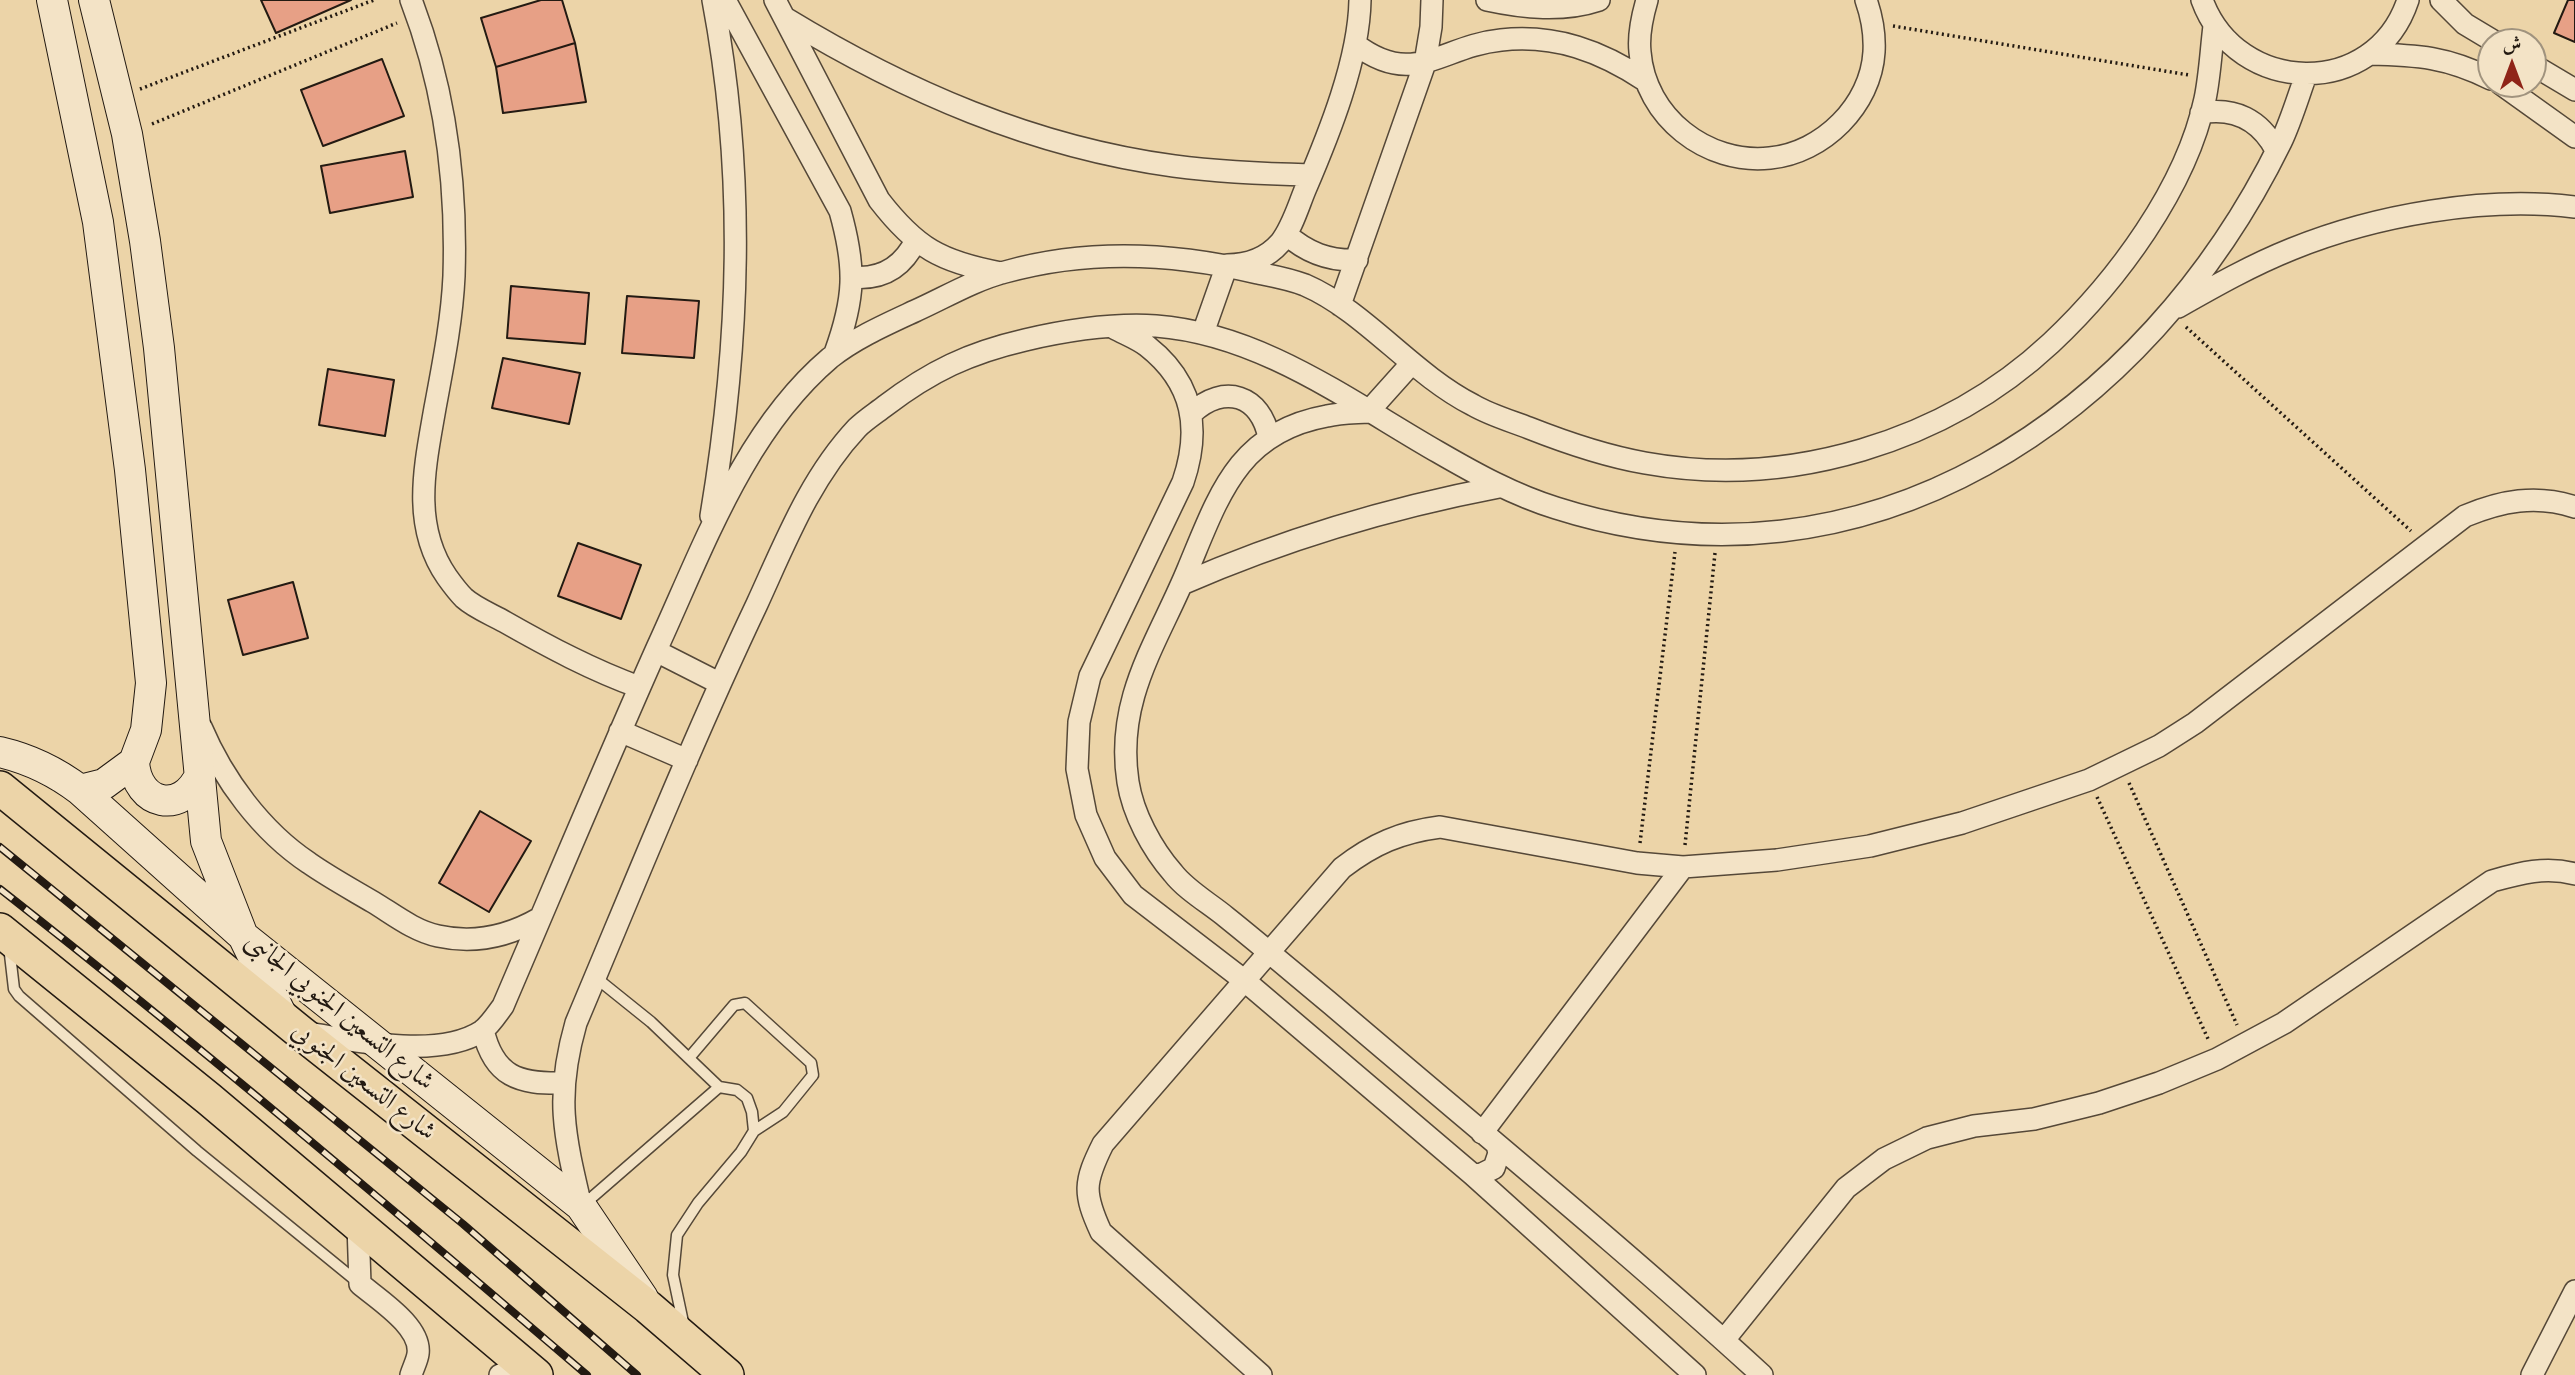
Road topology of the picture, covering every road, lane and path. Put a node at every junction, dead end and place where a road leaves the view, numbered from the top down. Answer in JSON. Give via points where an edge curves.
{"nodes":[{"id":1,"x":52,"y":0,"type":"edge"},
{"id":2,"x":94,"y":0,"type":"edge"},
{"id":3,"x":374,"y":0,"type":"edge"},
{"id":4,"x":713,"y":0,"type":"edge"},
{"id":5,"x":725,"y":0,"type":"edge"},
{"id":6,"x":1360,"y":0,"type":"edge"},
{"id":7,"x":1432,"y":0,"type":"edge"},
{"id":8,"x":1487,"y":0,"type":"edge"},
{"id":9,"x":1599,"y":0,"type":"edge"},
{"id":10,"x":1647,"y":0,"type":"edge"},
{"id":11,"x":1867,"y":0,"type":"edge"},
{"id":12,"x":2202,"y":0,"type":"edge"},
{"id":13,"x":2408,"y":0,"type":"edge"},
{"id":14,"x":2441,"y":0,"type":"edge"},
{"id":15,"x":414,"y":7,"type":"edge"},
{"id":16,"x":780,"y":9,"type":"edge"},
{"id":17,"x":1873,"y":23,"type":"junction"},
{"id":18,"x":2214,"y":26,"type":"junction"},
{"id":19,"x":2477,"y":31,"type":"edge"},
{"id":20,"x":1355,"y":44,"type":"junction"},
{"id":21,"x":2369,"y":54,"type":"junction"},
{"id":22,"x":1426,"y":63,"type":"junction"},
{"id":23,"x":2477,"y":72,"type":"edge"},
{"id":24,"x":2547,"y":73,"type":"edge"},
{"id":25,"x":2306,"y":75,"type":"junction"},
{"id":26,"x":2208,"y":78,"type":"junction"},
{"id":27,"x":1646,"y":81,"type":"junction"},
{"id":28,"x":2575,"y":89,"type":"edge"},
{"id":29,"x":118,"y":98,"type":"junction"},
{"id":30,"x":2521,"y":98,"type":"edge"},
{"id":31,"x":2201,"y":113,"type":"junction"},
{"id":32,"x":127,"y":134,"type":"junction"},
{"id":33,"x":2575,"y":137,"type":"edge"},
{"id":34,"x":2276,"y":150,"type":"junction"},
{"id":35,"x":1311,"y":175,"type":"junction"},
{"id":36,"x":2575,"y":207,"type":"edge"},
{"id":37,"x":1286,"y":233,"type":"junction"},
{"id":38,"x":916,"y":240,"type":"junction"},
{"id":39,"x":1357,"y":260,"type":"junction"},
{"id":40,"x":1227,"y":265,"type":"junction"},
{"id":41,"x":1001,"y":272,"type":"junction"},
{"id":42,"x":852,"y":277,"type":"junction"},
{"id":43,"x":1340,"y":305,"type":"junction"},
{"id":44,"x":2170,"y":312,"type":"junction"},
{"id":45,"x":1109,"y":326,"type":"junction"},
{"id":46,"x":1203,"y":333,"type":"junction"},
{"id":47,"x":835,"y":354,"type":"junction"},
{"id":48,"x":1411,"y":364,"type":"junction"},
{"id":49,"x":1368,"y":412,"type":"junction"},
{"id":50,"x":1192,"y":413,"type":"junction"},
{"id":51,"x":1269,"y":438,"type":"junction"},
{"id":52,"x":1499,"y":487,"type":"junction"},
{"id":53,"x":2575,"y":507,"type":"edge"},
{"id":54,"x":1678,"y":532,"type":"junction"},
{"id":55,"x":709,"y":533,"type":"junction"},
{"id":56,"x":1717,"y":534,"type":"junction"},
{"id":57,"x":2426,"y":544,"type":"junction"},
{"id":58,"x":1182,"y":584,"type":"junction"},
{"id":59,"x":656,"y":651,"type":"junction"},
{"id":60,"x":719,"y":683,"type":"junction"},
{"id":61,"x":639,"y":687,"type":"junction"},
{"id":62,"x":194,"y":713,"type":"junction"},
{"id":63,"x":620,"y":731,"type":"junction"},
{"id":64,"x":0,"y":752,"type":"edge"},
{"id":65,"x":687,"y":760,"type":"junction"},
{"id":66,"x":134,"y":762,"type":"junction"},
{"id":67,"x":2121,"y":765,"type":"junction"},
{"id":68,"x":200,"y":775,"type":"junction"},
{"id":69,"x":2089,"y":780,"type":"junction"},
{"id":70,"x":0,"y":788,"type":"edge"},
{"id":71,"x":80,"y":790,"type":"junction"},
{"id":72,"x":1637,"y":863,"type":"junction"},
{"id":73,"x":1683,"y":867,"type":"junction"},
{"id":74,"x":2575,"y":874,"type":"edge"},
{"id":75,"x":540,"y":918,"type":"junction"},
{"id":76,"x":3,"y":935,"type":"edge"},
{"id":77,"x":243,"y":936,"type":"junction"},
{"id":78,"x":1269,"y":951,"type":"junction"},
{"id":79,"x":596,"y":977,"type":"junction"},
{"id":80,"x":1245,"y":981,"type":"junction"},
{"id":81,"x":291,"y":1025,"type":"junction"},
{"id":82,"x":483,"y":1030,"type":"junction"},
{"id":83,"x":377,"y":1042,"type":"junction"},
{"id":84,"x":2245,"y":1045,"type":"junction"},
{"id":85,"x":689,"y":1058,"type":"junction"},
{"id":86,"x":2217,"y":1059,"type":"junction"},
{"id":87,"x":563,"y":1083,"type":"junction"},
{"id":88,"x":719,"y":1087,"type":"junction"},
{"id":89,"x":754,"y":1130,"type":"junction"},
{"id":90,"x":1482,"y":1133,"type":"junction"},
{"id":91,"x":1443,"y":1150,"type":"junction"},
{"id":92,"x":1472,"y":1174,"type":"junction"},
{"id":93,"x":581,"y":1206,"type":"junction"},
{"id":94,"x":359,"y":1225,"type":"junction"},
{"id":95,"x":360,"y":1284,"type":"junction"},
{"id":96,"x":2575,"y":1291,"type":"edge"},
{"id":97,"x":648,"y":1307,"type":"junction"},
{"id":98,"x":687,"y":1340,"type":"junction"},
{"id":99,"x":1724,"y":1340,"type":"junction"},
{"id":100,"x":522,"y":1373,"type":"edge"},
{"id":101,"x":411,"y":1375,"type":"edge"},
{"id":102,"x":727,"y":1375,"type":"edge"},
{"id":103,"x":1261,"y":1375,"type":"edge"},
{"id":104,"x":1695,"y":1375,"type":"edge"},
{"id":105,"x":1762,"y":1375,"type":"edge"},
{"id":106,"x":2532,"y":1375,"type":"edge"}],
"edges":[{"from":1,"to":66,"type":"street","via":[[98,222],[130,470],[151,683],[146,730]]},
{"from":2,"to":29,"type":"street"},
{"from":3,"to":29,"type":"path"},
{"from":4,"to":55,"type":"street","via":[[731,123],[736,276],[726,429]]},
{"from":5,"to":42,"type":"street","via":[[840,212]]},
{"from":6,"to":20,"type":"street"},
{"from":7,"to":22,"type":"street"},
{"from":8,"to":9,"type":"street","via":[[1556,8]]},
{"from":10,"to":27,"type":"street","via":[[1639,53]]},
{"from":11,"to":17,"type":"street"},
{"from":12,"to":18,"type":"street"},
{"from":13,"to":21,"type":"street","via":[[2389,35]]},
{"from":14,"to":19,"type":"street"},
{"from":15,"to":32,"type":"path"},
{"from":15,"to":61,"type":"street","via":[[438,92],[454,212],[454,279],[423,495],[433,551],[465,599],[554,650]]},
{"from":16,"to":35,"type":"street","via":[[844,54],[906,86],[1036,135],[1172,166]]},
{"from":16,"to":38,"type":"street","via":[[879,200],[901,229]]},
{"from":17,"to":26,"type":"path"},
{"from":17,"to":27,"type":"street","via":[[1874,54],[1867,85],[1851,112],[1829,135],[1801,150],[1771,158],[1739,158],[1709,149],[1682,132],[1660,109]]},
{"from":18,"to":25,"type":"street","via":[[2232,47],[2254,62]]},
{"from":18,"to":26,"type":"street"},
{"from":20,"to":22,"type":"street","via":[[1388,63]]},
{"from":20,"to":35,"type":"street"},
{"from":21,"to":23,"type":"street","via":[[2420,55]]},
{"from":21,"to":25,"type":"street","via":[[2350,65]]},
{"from":22,"to":27,"type":"street","via":[[1468,46],[1530,38],[1591,50]]},
{"from":22,"to":39,"type":"street"},
{"from":24,"to":28,"type":"street"},
{"from":25,"to":34,"type":"street"},
{"from":26,"to":31,"type":"street"},
{"from":29,"to":32,"type":"street"},
{"from":30,"to":33,"type":"street"},
{"from":31,"to":34,"type":"street","via":[[2240,114],[2262,129]]},
{"from":31,"to":48,"type":"street","via":[[2182,170],[2144,234],[2074,322],[2024,368],[1969,405],[1910,434],[1847,455],[1781,467],[1715,470],[1649,464],[1584,449],[1472,405]]},
{"from":32,"to":62,"type":"street","via":[[159,348]]},
{"from":34,"to":44,"type":"street","via":[[2214,254]]},
{"from":35,"to":37,"type":"street"},
{"from":36,"to":44,"type":"street","via":[[2496,205],[2427,212],[2359,227],[2293,248]]},
{"from":37,"to":39,"type":"street","via":[[1318,255]]},
{"from":37,"to":40,"type":"street","via":[[1260,258]]},
{"from":38,"to":41,"type":"street","via":[[930,252],[964,266]]},
{"from":38,"to":42,"type":"street","via":[[896,267],[875,277]]},
{"from":39,"to":43,"type":"street"},
{"from":40,"to":41,"type":"street","via":[[1131,255],[1065,260]]},
{"from":40,"to":43,"type":"street","via":[[1302,283]]},
{"from":40,"to":46,"type":"street"},
{"from":41,"to":47,"type":"street","via":[[886,324]]},
{"from":42,"to":47,"type":"street","via":[[848,319]]},
{"from":43,"to":48,"type":"street"},
{"from":44,"to":56,"type":"street","via":[[2072,407],[1965,477],[1906,502],[1844,520]]},
{"from":44,"to":57,"type":"path"},
{"from":45,"to":46,"type":"street"},
{"from":45,"to":50,"type":"street","via":[[1147,346],[1175,375]]},
{"from":45,"to":60,"type":"street","via":[[1058,332],[981,351],[917,382],[859,426],[813,486]]},
{"from":46,"to":49,"type":"street","via":[[1247,346],[1294,368]]},
{"from":47,"to":55,"type":"street","via":[[793,393],[759,440]]},
{"from":48,"to":49,"type":"street"},
{"from":49,"to":51,"type":"street","via":[[1327,415]]},
{"from":49,"to":52,"type":"street"},
{"from":50,"to":51,"type":"street","via":[[1217,397],[1247,400],[1259,410]]},
{"from":50,"to":80,"type":"street","via":[[1191,460],[1183,482],[1090,676],[1079,722],[1077,769],[1086,815],[1105,858],[1133,895]]},
{"from":51,"to":58,"type":"street","via":[[1230,476]]},
{"from":52,"to":54,"type":"street","via":[[1616,524]]},
{"from":52,"to":58,"type":"street","via":[[1338,525]]},
{"from":53,"to":57,"type":"street","via":[[2545,500],[2490,505],[2465,516]]},
{"from":54,"to":56,"type":"street"},
{"from":54,"to":72,"type":"path"},
{"from":55,"to":59,"type":"street"},
{"from":56,"to":73,"type":"path"},
{"from":57,"to":67,"type":"street","via":[[2195,723]]},
{"from":58,"to":78,"type":"street","via":[[1136,683],[1125,733],[1128,784],[1145,833],[1174,875]]},
{"from":59,"to":60,"type":"street"},
{"from":59,"to":61,"type":"street"},
{"from":60,"to":65,"type":"street"},
{"from":61,"to":63,"type":"street"},
{"from":62,"to":68,"type":"street"},
{"from":62,"to":75,"type":"street","via":[[232,785],[276,836],[307,863],[423,932],[481,939]]},
{"from":63,"to":65,"type":"street"},
{"from":63,"to":75,"type":"street"},
{"from":64,"to":71,"type":"street","name":"شارع التسعين الجنوبي الجانبى","via":[[42,765]]},
{"from":65,"to":79,"type":"street"},
{"from":66,"to":68,"type":"street","via":[[142,790],[168,801],[183,798]]},
{"from":66,"to":71,"type":"street","via":[[104,783]]},
{"from":67,"to":69,"type":"street"},
{"from":67,"to":84,"type":"path"},
{"from":68,"to":77,"type":"street","via":[[206,841]]},
{"from":69,"to":73,"type":"street","via":[[1962,822],[1870,846],[1777,860]]},
{"from":69,"to":86,"type":"path"},
{"from":70,"to":81,"type":"main road","name":"شارع التسعين الجنوبي"},
{"from":71,"to":77,"type":"street","name":"شارع التسعين الجنوبي الجانبى"},
{"from":72,"to":73,"type":"street"},
{"from":72,"to":78,"type":"street","via":[[1440,827],[1413,830],[1387,838],[1342,868]]},
{"from":73,"to":90,"type":"street"},
{"from":74,"to":84,"type":"street","via":[[2527,871],[2492,881],[2351,979]]},
{"from":75,"to":82,"type":"street","via":[[503,1006]]},
{"from":76,"to":94,"type":"main road"},
{"from":76,"to":95,"type":"lane","via":[[19,996],[197,1151]]},
{"from":77,"to":81,"type":"street"},
{"from":77,"to":83,"type":"street","name":"شارع التسعين الجنوبي الجانبى"},
{"from":78,"to":80,"type":"street"},
{"from":78,"to":90,"type":"street"},
{"from":79,"to":85,"type":"lane"},
{"from":79,"to":87,"type":"street","via":[[576,1023]]},
{"from":80,"to":91,"type":"street"},
{"from":80,"to":103,"type":"street","via":[[1103,1144],[1089,1172],[1088,1203],[1101,1232]]},
{"from":81,"to":83,"type":"street"},
{"from":81,"to":97,"type":"main road","name":"شارع التسعين الجنوبي"},
{"from":82,"to":83,"type":"street","via":[[439,1045]]},
{"from":82,"to":87,"type":"street","via":[[488,1051],[501,1068],[519,1080]]},
{"from":83,"to":93,"type":"street","name":"شارع التسعين الجنوبي الجانبى"},
{"from":84,"to":86,"type":"street"},
{"from":85,"to":88,"type":"lane"},
{"from":85,"to":89,"type":"lane","via":[[734,1005],[745,1003],[811,1063],[813,1075],[783,1112]]},
{"from":86,"to":99,"type":"street","via":[[2099,1103],[1927,1138],[1884,1159],[1846,1188]]},
{"from":87,"to":93,"type":"street","via":[[566,1143]]},
{"from":88,"to":89,"type":"lane","via":[[737,1090],[747,1098]]},
{"from":88,"to":93,"type":"lane"},
{"from":89,"to":98,"type":"lane","via":[[677,1235],[673,1275]]},
{"from":90,"to":91,"type":"street","via":[[1459,1122],[1442,1141]]},
{"from":90,"to":92,"type":"street","via":[[1499,1153],[1494,1168]]},
{"from":90,"to":99,"type":"street"},
{"from":91,"to":92,"type":"street"},
{"from":92,"to":104,"type":"street"},
{"from":93,"to":97,"type":"street","name":"شارع التسعين الجنوبي الجانبى"},
{"from":94,"to":95,"type":"street"},
{"from":94,"to":100,"type":"main road"},
{"from":95,"to":101,"type":"street","via":[[407,1324],[416,1339],[418,1353]]},
{"from":96,"to":106,"type":"street"},
{"from":97,"to":98,"type":"main road","name":"شارع التسعين الجنوبي"},
{"from":98,"to":102,"type":"main road","name":"شارع التسعين الجنوبي"},
{"from":99,"to":105,"type":"street"}]}
